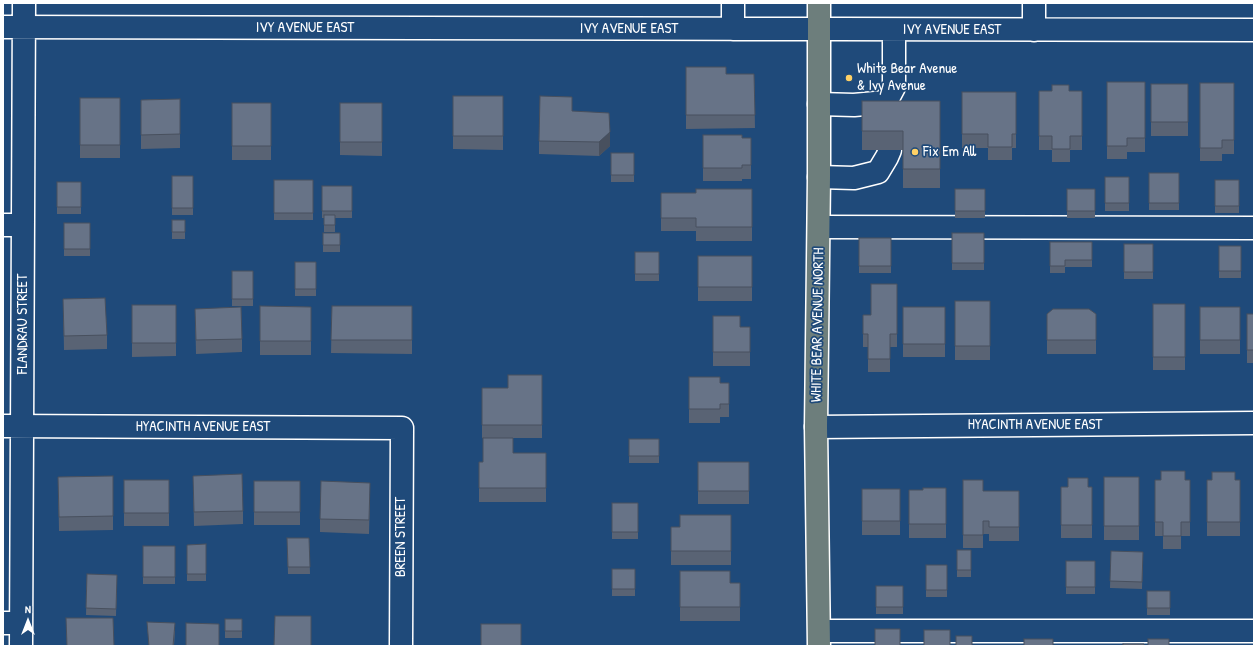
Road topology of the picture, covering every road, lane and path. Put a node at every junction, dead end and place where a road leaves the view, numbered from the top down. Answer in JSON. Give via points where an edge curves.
{"nodes":[{"id":1,"x":24,"y":3,"type":"edge"},
{"id":2,"x":734,"y":3,"type":"edge"},
{"id":3,"x":819,"y":3,"type":"edge"},
{"id":4,"x":1034,"y":3,"type":"edge"},
{"id":5,"x":13,"y":28,"type":"edge"},
{"id":6,"x":733,"y":29,"type":"junction"},
{"id":7,"x":819,"y":29,"type":"junction"},
{"id":8,"x":894,"y":30,"type":"junction"},
{"id":9,"x":1034,"y":30,"type":"junction"},
{"id":10,"x":1254,"y":30,"type":"edge"},
{"id":11,"x":820,"y":104,"type":"junction"},
{"id":12,"x":890,"y":150,"type":"edge"},
{"id":13,"x":820,"y":177,"type":"junction"},
{"id":14,"x":13,"y":225,"type":"edge"},
{"id":15,"x":819,"y":227,"type":"junction"},
{"id":16,"x":1254,"y":228,"type":"edge"},
{"id":17,"x":1254,"y":423,"type":"edge"},
{"id":18,"x":12,"y":426,"type":"edge"},
{"id":19,"x":816,"y":427,"type":"junction"},
{"id":20,"x":402,"y":428,"type":"joint"},
{"id":21,"x":12,"y":623,"type":"edge"},
{"id":22,"x":1254,"y":630,"type":"edge"},
{"id":23,"x":820,"y":639,"type":"edge"},
{"id":24,"x":21,"y":646,"type":"edge"},
{"id":25,"x":401,"y":646,"type":"edge"}],
"edges":[{"from":1,"to":5,"type":"street","name":"FLANDRAU STREET"},
{"from":2,"to":6,"type":"street"},
{"from":3,"to":7,"type":"main road","name":"WHITE BEAR AVENUE NORTH"},
{"from":4,"to":9,"type":"street"},
{"from":5,"to":6,"type":"street","name":"IVY AVENUE EAST"},
{"from":5,"to":14,"type":"street","name":"FLANDRAU STREET"},
{"from":6,"to":7,"type":"street","name":"IVY AVENUE EAST"},
{"from":7,"to":8,"type":"street","name":"IVY AVENUE EAST"},
{"from":7,"to":11,"type":"main road","name":"WHITE BEAR AVENUE NORTH"},
{"from":8,"to":9,"type":"street","name":"IVY AVENUE EAST"},
{"from":8,"to":11,"type":"street","via":[[894,87],[888,111],[854,105]]},
{"from":9,"to":10,"type":"street","name":"IVY AVENUE EAST"},
{"from":11,"to":13,"type":"main road","name":"WHITE BEAR AVENUE NORTH"},
{"from":12,"to":13,"type":"street","via":[[878,172],[854,178]]},
{"from":13,"to":15,"type":"main road","name":"WHITE BEAR AVENUE NORTH"},
{"from":14,"to":18,"type":"street","name":"FLANDRAU STREET"},
{"from":15,"to":16,"type":"street"},
{"from":15,"to":19,"type":"main road","name":"WHITE BEAR AVENUE NORTH"},
{"from":17,"to":19,"type":"street","name":"HYACINTH AVENUE EAST"},
{"from":18,"to":20,"type":"street","name":"HYACINTH AVENUE EAST"},
{"from":18,"to":21,"type":"street","name":"FLANDRAU STREET"},
{"from":19,"to":23,"type":"main road","name":"WHITE BEAR AVENUE NORTH"},
{"from":20,"to":25,"type":"street","name":"BREEN STREET"},
{"from":21,"to":24,"type":"street","name":"FLANDRAU STREET"},
{"from":22,"to":23,"type":"street"}]}
